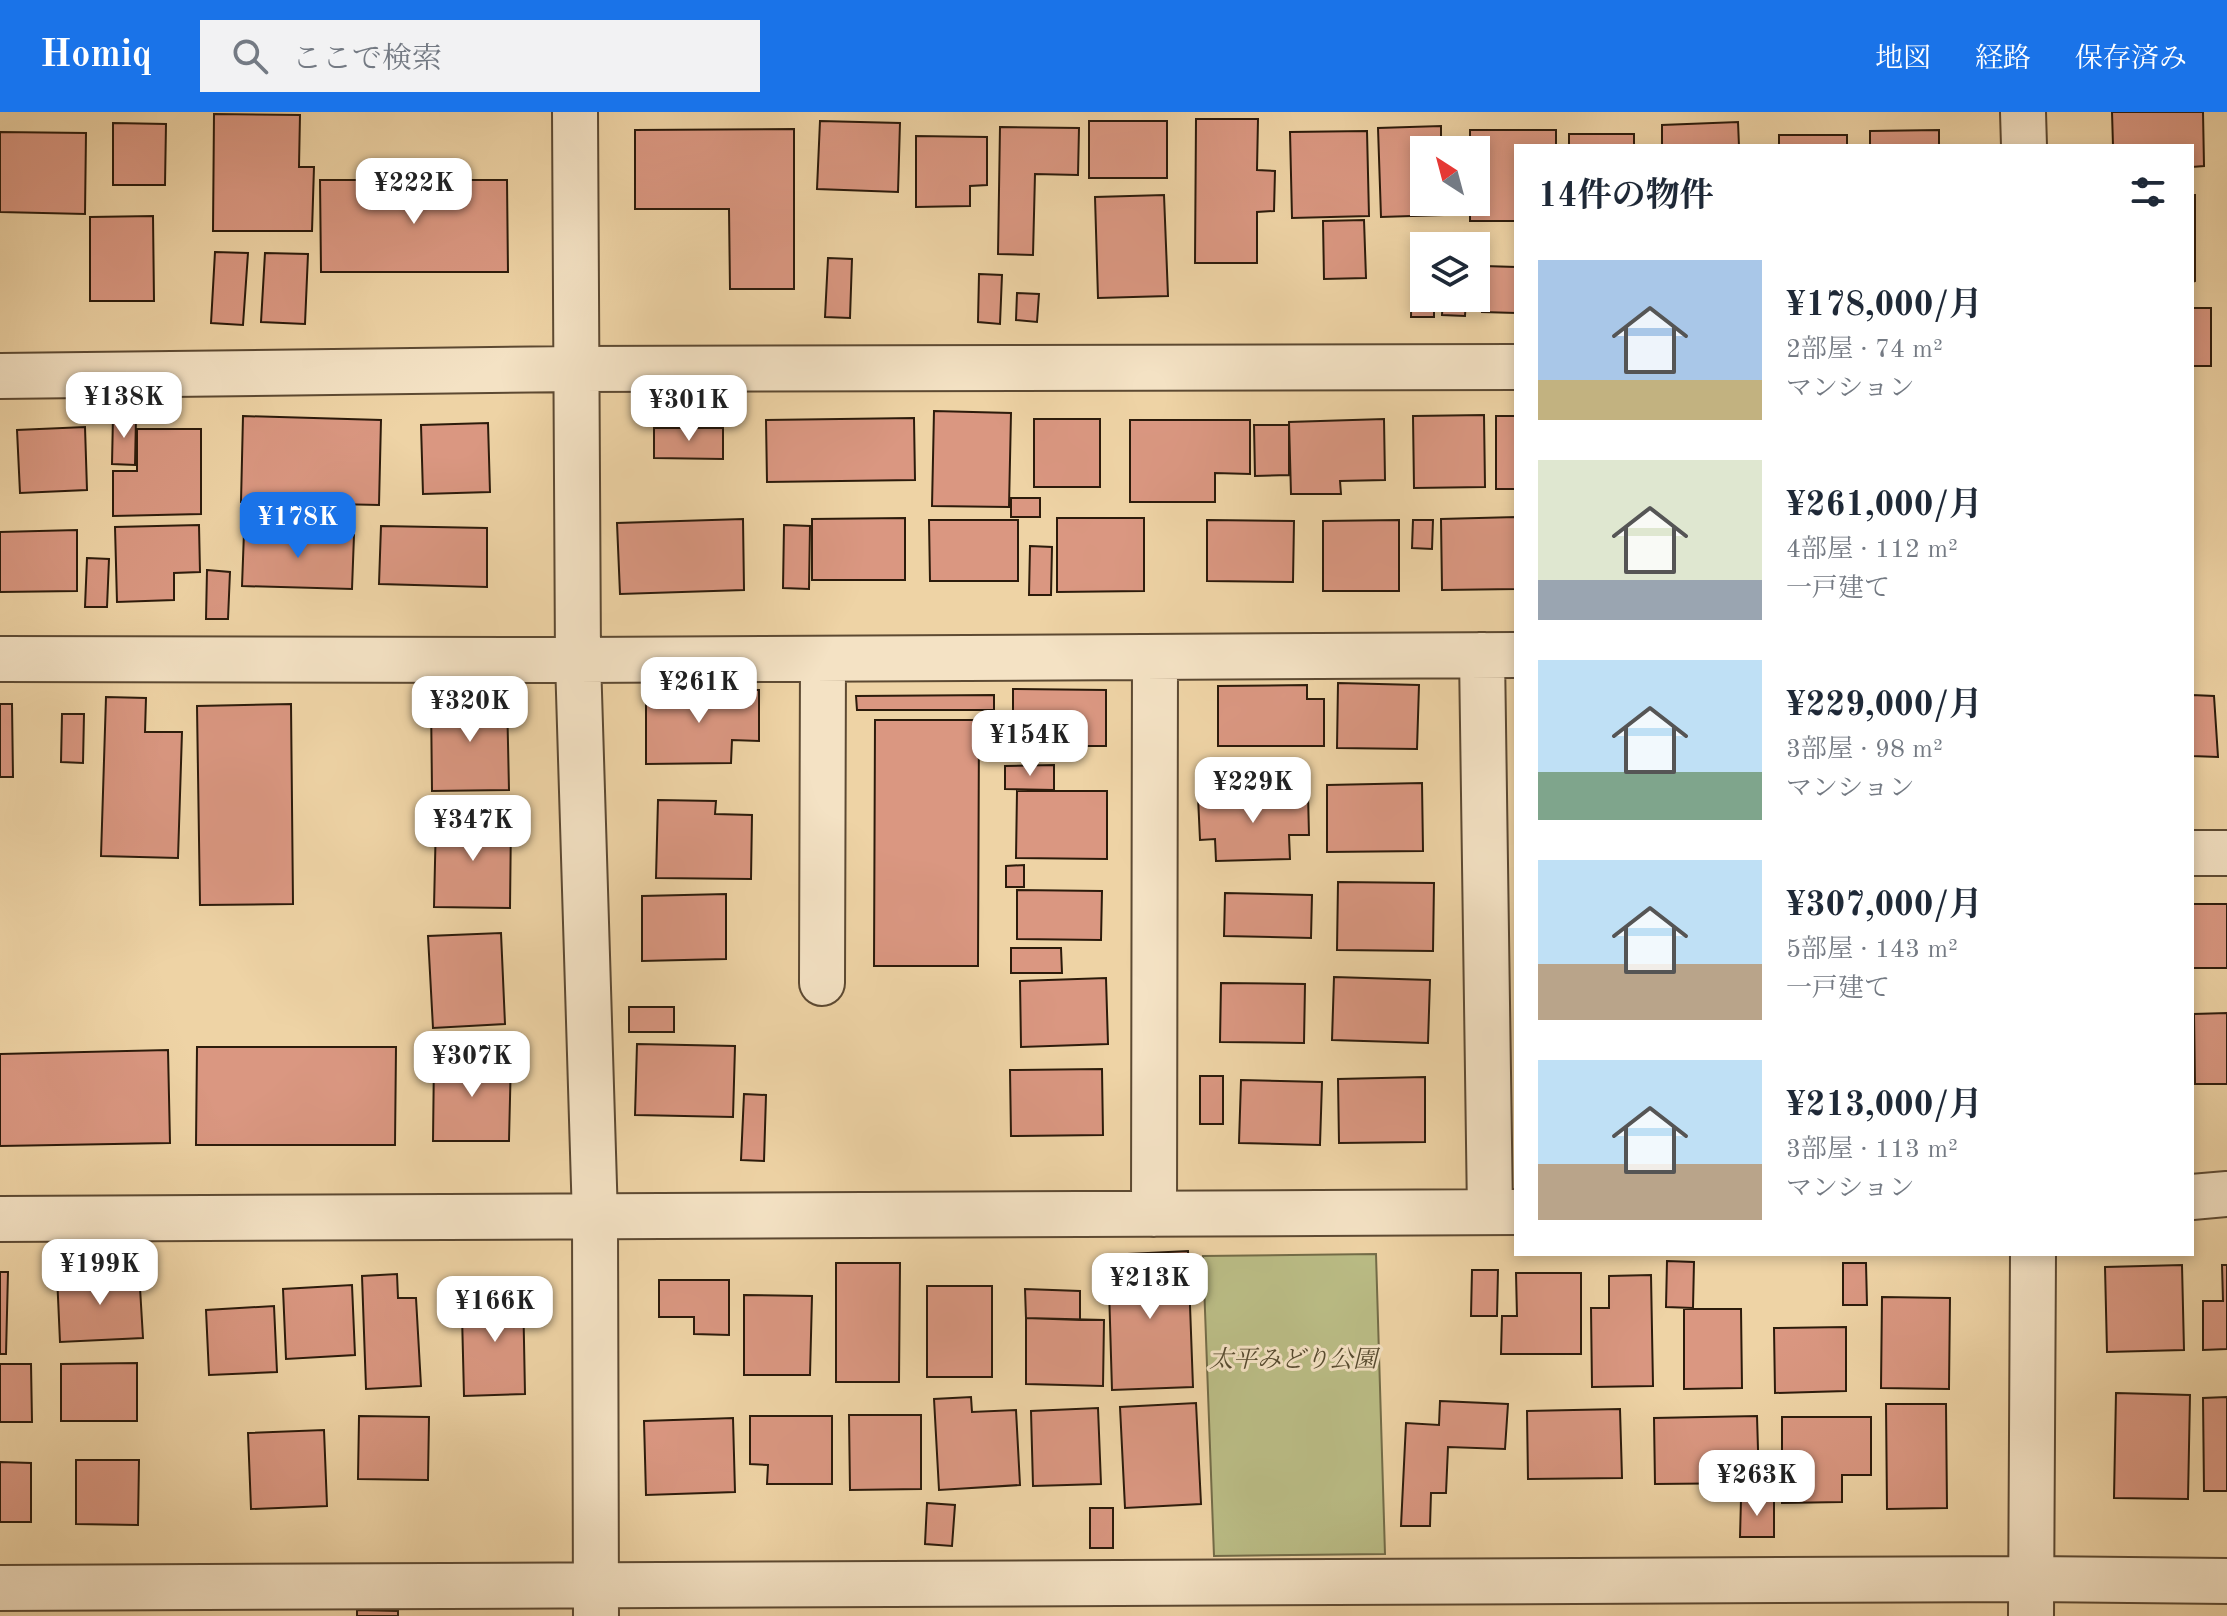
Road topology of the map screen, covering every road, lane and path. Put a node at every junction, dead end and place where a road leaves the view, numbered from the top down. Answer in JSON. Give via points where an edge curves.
{"nodes":[{"id":1,"x":575,"y":112,"type":"edge"},
{"id":2,"x":2023,"y":112,"type":"edge"},
{"id":3,"x":2024,"y":144,"type":"edge"},
{"id":4,"x":1514,"y":367,"type":"edge"},
{"id":5,"x":577,"y":369,"type":"junction"},
{"id":6,"x":0,"y":376,"type":"edge"},
{"id":7,"x":1499,"y":655,"type":"edge"},
{"id":8,"x":1155,"y":657,"type":"junction"},
{"id":9,"x":0,"y":659,"type":"edge"},
{"id":10,"x":823,"y":659,"type":"junction"},
{"id":11,"x":578,"y":660,"type":"junction"},
{"id":12,"x":2194,"y":853,"type":"edge"},
{"id":13,"x":2227,"y":853,"type":"edge"},
{"id":14,"x":822,"y":983,"type":"dead end"},
{"id":15,"x":2227,"y":1194,"type":"edge"},
{"id":16,"x":2194,"y":1197,"type":"edge"},
{"id":17,"x":1503,"y":1212,"type":"edge"},
{"id":18,"x":1154,"y":1214,"type":"junction"},
{"id":19,"x":595,"y":1218,"type":"junction"},
{"id":20,"x":0,"y":1219,"type":"edge"},
{"id":21,"x":2033,"y":1256,"type":"edge"},
{"id":22,"x":2227,"y":1581,"type":"edge"},
{"id":23,"x":0,"y":1588,"type":"edge"},
{"id":24,"x":2031,"y":1597,"type":"edge"},
{"id":25,"x":597,"y":1600,"type":"edge"}],
"edges":[{"from":1,"to":5,"type":"street"},
{"from":2,"to":3,"type":"street"},
{"from":4,"to":5,"type":"street"},
{"from":5,"to":6,"type":"street"},
{"from":5,"to":11,"type":"street"},
{"from":7,"to":8,"type":"street"},
{"from":7,"to":17,"type":"street"},
{"from":8,"to":10,"type":"street"},
{"from":8,"to":18,"type":"street"},
{"from":9,"to":11,"type":"street"},
{"from":10,"to":11,"type":"street"},
{"from":10,"to":14,"type":"street"},
{"from":11,"to":19,"type":"street"},
{"from":12,"to":13,"type":"street"},
{"from":15,"to":16,"type":"street"},
{"from":17,"to":18,"type":"street"},
{"from":18,"to":19,"type":"street"},
{"from":19,"to":20,"type":"street"},
{"from":19,"to":25,"type":"street"},
{"from":21,"to":24,"type":"street"},
{"from":22,"to":24,"type":"street"},
{"from":23,"to":25,"type":"street"},
{"from":24,"to":25,"type":"street"}]}
